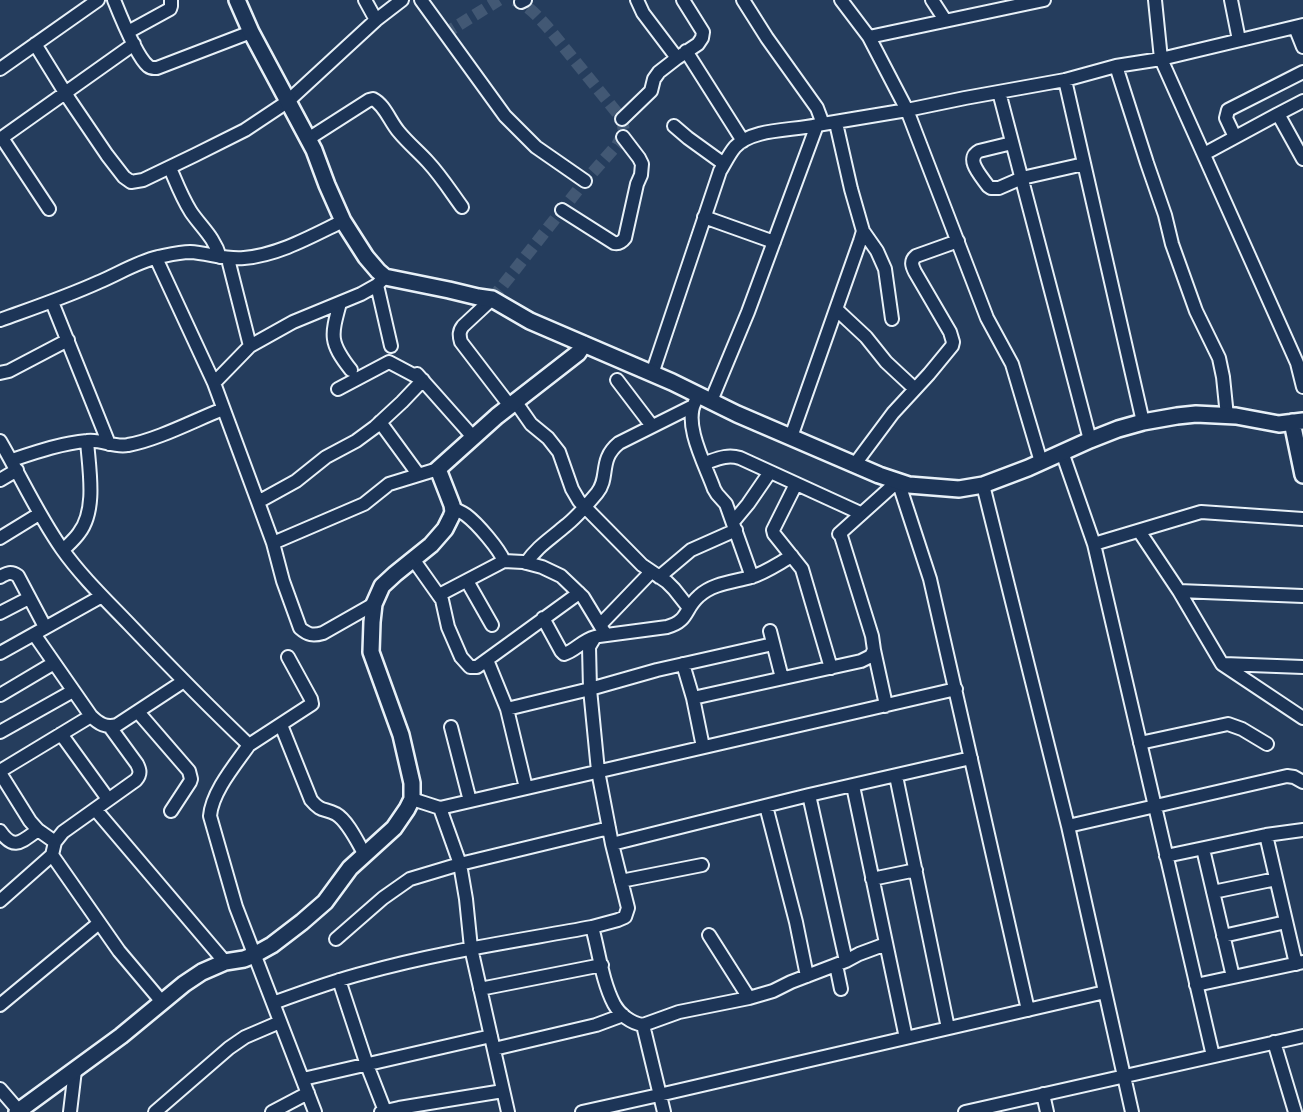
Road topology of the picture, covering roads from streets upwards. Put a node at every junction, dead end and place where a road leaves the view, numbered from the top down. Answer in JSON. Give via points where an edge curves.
{"nodes":[{"id":1,"x":98,"y":0,"type":"edge"},
{"id":2,"x":114,"y":0,"type":"edge"},
{"id":3,"x":171,"y":0,"type":"edge"},
{"id":4,"x":237,"y":0,"type":"edge"},
{"id":5,"x":364,"y":0,"type":"edge"},
{"id":6,"x":402,"y":0,"type":"edge"},
{"id":7,"x":420,"y":0,"type":"edge"},
{"id":8,"x":637,"y":0,"type":"edge"},
{"id":9,"x":683,"y":0,"type":"edge"},
{"id":10,"x":743,"y":0,"type":"edge"},
{"id":11,"x":841,"y":0,"type":"edge"},
{"id":12,"x":932,"y":0,"type":"edge"},
{"id":13,"x":1044,"y":0,"type":"edge"},
{"id":14,"x":1155,"y":0,"type":"edge"},
{"id":15,"x":1231,"y":0,"type":"edge"},
{"id":16,"x":1018,"y":2,"type":"edge"},
{"id":17,"x":376,"y":20,"type":"junction"},
{"id":18,"x":945,"y":20,"type":"junction"},
{"id":19,"x":1299,"y":26,"type":"edge"},
{"id":20,"x":128,"y":32,"type":"junction"},
{"id":21,"x":250,"y":32,"type":"junction"},
{"id":22,"x":869,"y":37,"type":"junction"},
{"id":23,"x":1239,"y":40,"type":"junction"},
{"id":24,"x":35,"y":44,"type":"junction"},
{"id":25,"x":134,"y":44,"type":"junction"},
{"id":26,"x":1303,"y":47,"type":"edge"},
{"id":27,"x":681,"y":55,"type":"junction"},
{"id":28,"x":1161,"y":59,"type":"junction"},
{"id":29,"x":1116,"y":66,"type":"junction"},
{"id":30,"x":0,"y":69,"type":"edge"},
{"id":31,"x":1303,"y":72,"type":"edge"},
{"id":32,"x":1065,"y":80,"type":"junction"},
{"id":33,"x":65,"y":92,"type":"junction"},
{"id":34,"x":999,"y":92,"type":"junction"},
{"id":35,"x":1303,"y":101,"type":"edge"},
{"id":36,"x":288,"y":102,"type":"junction"},
{"id":37,"x":907,"y":110,"type":"junction"},
{"id":38,"x":1278,"y":114,"type":"junction"},
{"id":39,"x":622,"y":119,"type":"dead end"},
{"id":40,"x":825,"y":124,"type":"junction"},
{"id":41,"x":674,"y":126,"type":"dead end"},
{"id":42,"x":623,"y":137,"type":"dead end"},
{"id":43,"x":1235,"y":137,"type":"junction"},
{"id":44,"x":1,"y":139,"type":"edge"},
{"id":45,"x":308,"y":139,"type":"junction"},
{"id":46,"x":743,"y":141,"type":"junction"},
{"id":47,"x":1012,"y":143,"type":"junction"},
{"id":48,"x":1204,"y":154,"type":"junction"},
{"id":49,"x":1303,"y":159,"type":"edge"},
{"id":50,"x":724,"y":164,"type":"junction"},
{"id":51,"x":1084,"y":164,"type":"junction"},
{"id":52,"x":170,"y":168,"type":"junction"},
{"id":53,"x":1022,"y":178,"type":"junction"},
{"id":54,"x":585,"y":181,"type":"dead end"},
{"id":55,"x":462,"y":207,"type":"dead end"},
{"id":56,"x":50,"y":209,"type":"dead end"},
{"id":57,"x":562,"y":210,"type":"dead end"},
{"id":58,"x":704,"y":218,"type":"junction"},
{"id":59,"x":343,"y":221,"type":"junction"},
{"id":60,"x":862,"y":231,"type":"junction"},
{"id":61,"x":957,"y":241,"type":"junction"},
{"id":62,"x":774,"y":242,"type":"junction"},
{"id":63,"x":156,"y":258,"type":"junction"},
{"id":64,"x":224,"y":258,"type":"junction"},
{"id":65,"x":381,"y":281,"type":"junction"},
{"id":66,"x":492,"y":298,"type":"junction"},
{"id":67,"x":52,"y":302,"type":"junction"},
{"id":68,"x":340,"y":303,"type":"junction"},
{"id":69,"x":836,"y":309,"type":"junction"},
{"id":70,"x":892,"y":319,"type":"dead end"},
{"id":71,"x":0,"y":320,"type":"edge"},
{"id":72,"x":68,"y":340,"type":"junction"},
{"id":73,"x":584,"y":344,"type":"junction"},
{"id":74,"x":250,"y":346,"type":"junction"},
{"id":75,"x":391,"y":346,"type":"dead end"},
{"id":76,"x":405,"y":363,"type":"dead end"},
{"id":77,"x":351,"y":370,"type":"dead end"},
{"id":78,"x":0,"y":373,"type":"edge"},
{"id":79,"x":652,"y":374,"type":"junction"},
{"id":80,"x":423,"y":380,"type":"junction"},
{"id":81,"x":617,"y":380,"type":"dead end"},
{"id":82,"x":214,"y":383,"type":"junction"},
{"id":83,"x":1303,"y":387,"type":"edge"},
{"id":84,"x":915,"y":388,"type":"junction"},
{"id":85,"x":338,"y":389,"type":"dead end"},
{"id":86,"x":701,"y":401,"type":"junction"},
{"id":87,"x":512,"y":403,"type":"junction"},
{"id":88,"x":223,"y":409,"type":"junction"},
{"id":89,"x":1227,"y":416,"type":"junction"},
{"id":90,"x":380,"y":422,"type":"junction"},
{"id":91,"x":1143,"y":422,"type":"junction"},
{"id":92,"x":1298,"y":422,"type":"edge"},
{"id":93,"x":652,"y":426,"type":"junction"},
{"id":94,"x":473,"y":437,"type":"junction"},
{"id":95,"x":791,"y":437,"type":"junction"},
{"id":96,"x":1090,"y":440,"type":"junction"},
{"id":97,"x":0,"y":441,"type":"edge"},
{"id":98,"x":87,"y":441,"type":"junction"},
{"id":99,"x":109,"y":444,"type":"junction"},
{"id":100,"x":1062,"y":452,"type":"junction"},
{"id":101,"x":1041,"y":462,"type":"junction"},
{"id":102,"x":705,"y":463,"type":"junction"},
{"id":103,"x":855,"y":464,"type":"junction"},
{"id":104,"x":14,"y":465,"type":"junction"},
{"id":105,"x":438,"y":469,"type":"junction"},
{"id":106,"x":770,"y":472,"type":"junction"},
{"id":107,"x":418,"y":474,"type":"junction"},
{"id":108,"x":1303,"y":475,"type":"edge"},
{"id":109,"x":0,"y":480,"type":"edge"},
{"id":110,"x":898,"y":481,"type":"junction"},
{"id":111,"x":796,"y":484,"type":"junction"},
{"id":112,"x":983,"y":485,"type":"junction"},
{"id":113,"x":258,"y":502,"type":"junction"},
{"id":114,"x":584,"y":506,"type":"junction"},
{"id":115,"x":453,"y":508,"type":"junction"},
{"id":116,"x":858,"y":512,"type":"dead end"},
{"id":117,"x":39,"y":514,"type":"junction"},
{"id":118,"x":1303,"y":519,"type":"edge"},
{"id":119,"x":734,"y":526,"type":"junction"},
{"id":120,"x":1139,"y":531,"type":"junction"},
{"id":121,"x":0,"y":538,"type":"edge"},
{"id":122,"x":273,"y":543,"type":"junction"},
{"id":123,"x":1094,"y":544,"type":"junction"},
{"id":124,"x":63,"y":550,"type":"junction"},
{"id":125,"x":792,"y":556,"type":"junction"},
{"id":126,"x":413,"y":559,"type":"junction"},
{"id":127,"x":504,"y":561,"type":"junction"},
{"id":128,"x":526,"y":563,"type":"junction"},
{"id":129,"x":655,"y":575,"type":"junction"},
{"id":130,"x":0,"y":577,"type":"edge"},
{"id":131,"x":752,"y":577,"type":"junction"},
{"id":132,"x":467,"y":581,"type":"junction"},
{"id":133,"x":1179,"y":591,"type":"junction"},
{"id":134,"x":579,"y":593,"type":"junction"},
{"id":135,"x":439,"y":595,"type":"junction"},
{"id":136,"x":102,"y":596,"type":"junction"},
{"id":137,"x":1303,"y":596,"type":"edge"},
{"id":138,"x":29,"y":598,"type":"junction"},
{"id":139,"x":374,"y":604,"type":"junction"},
{"id":140,"x":689,"y":608,"type":"junction"},
{"id":141,"x":0,"y":613,"type":"edge"},
{"id":142,"x":543,"y":618,"type":"junction"},
{"id":143,"x":492,"y":625,"type":"dead end"},
{"id":144,"x":39,"y":631,"type":"junction"},
{"id":145,"x":770,"y":631,"type":"dead end"},
{"id":146,"x":600,"y":632,"type":"junction"},
{"id":147,"x":773,"y":644,"type":"junction"},
{"id":148,"x":874,"y":651,"type":"junction"},
{"id":149,"x":0,"y":653,"type":"edge"},
{"id":150,"x":288,"y":657,"type":"dead end"},
{"id":151,"x":487,"y":660,"type":"junction"},
{"id":152,"x":54,"y":663,"type":"junction"},
{"id":153,"x":683,"y":664,"type":"junction"},
{"id":154,"x":1222,"y":664,"type":"junction"},
{"id":155,"x":1303,"y":667,"type":"edge"},
{"id":156,"x":831,"y":668,"type":"junction"},
{"id":157,"x":782,"y":678,"type":"junction"},
{"id":158,"x":184,"y":681,"type":"junction"},
{"id":159,"x":590,"y":689,"type":"junction"},
{"id":160,"x":956,"y":689,"type":"junction"},
{"id":161,"x":74,"y":691,"type":"junction"},
{"id":162,"x":0,"y":694,"type":"edge"},
{"id":163,"x":693,"y":698,"type":"junction"},
{"id":164,"x":886,"y":705,"type":"junction"},
{"id":165,"x":507,"y":709,"type":"junction"},
{"id":166,"x":138,"y":712,"type":"junction"},
{"id":167,"x":91,"y":716,"type":"junction"},
{"id":168,"x":1303,"y":718,"type":"edge"},
{"id":169,"x":281,"y":725,"type":"junction"},
{"id":170,"x":110,"y":727,"type":"junction"},
{"id":171,"x":451,"y":727,"type":"dead end"},
{"id":172,"x":0,"y":732,"type":"edge"},
{"id":173,"x":61,"y":734,"type":"junction"},
{"id":174,"x":1140,"y":743,"type":"junction"},
{"id":175,"x":1267,"y":744,"type":"dead end"},
{"id":176,"x":249,"y":745,"type":"junction"},
{"id":177,"x":703,"y":747,"type":"junction"},
{"id":178,"x":971,"y":758,"type":"junction"},
{"id":179,"x":598,"y":771,"type":"junction"},
{"id":180,"x":0,"y":772,"type":"edge"},
{"id":181,"x":896,"y":776,"type":"junction"},
{"id":182,"x":1303,"y":782,"type":"edge"},
{"id":183,"x":853,"y":786,"type":"junction"},
{"id":184,"x":526,"y":788,"type":"junction"},
{"id":185,"x":809,"y":795,"type":"junction"},
{"id":186,"x":412,"y":799,"type":"junction"},
{"id":187,"x":108,"y":800,"type":"junction"},
{"id":188,"x":470,"y":801,"type":"junction"},
{"id":189,"x":766,"y":806,"type":"junction"},
{"id":190,"x":1155,"y":807,"type":"junction"},
{"id":191,"x":440,"y":808,"type":"junction"},
{"id":192,"x":95,"y":809,"type":"junction"},
{"id":193,"x":171,"y":811,"type":"dead end"},
{"id":194,"x":1068,"y":826,"type":"junction"},
{"id":195,"x":609,"y":828,"type":"junction"},
{"id":196,"x":38,"y":830,"type":"junction"},
{"id":197,"x":1303,"y":830,"type":"edge"},
{"id":198,"x":0,"y":831,"type":"edge"},
{"id":199,"x":1266,"y":835,"type":"junction"},
{"id":200,"x":55,"y":842,"type":"junction"},
{"id":201,"x":612,"y":844,"type":"junction"},
{"id":202,"x":1203,"y":849,"type":"junction"},
{"id":203,"x":52,"y":855,"type":"junction"},
{"id":204,"x":365,"y":855,"type":"junction"},
{"id":205,"x":1166,"y":856,"type":"junction"},
{"id":206,"x":460,"y":864,"type":"junction"},
{"id":207,"x":702,"y":865,"type":"dead end"},
{"id":208,"x":916,"y":870,"type":"junction"},
{"id":209,"x":872,"y":879,"type":"junction"},
{"id":210,"x":1276,"y":879,"type":"junction"},
{"id":211,"x":621,"y":881,"type":"junction"},
{"id":212,"x":1213,"y":892,"type":"junction"},
{"id":213,"x":0,"y":901,"type":"edge"},
{"id":214,"x":1286,"y":922,"type":"junction"},
{"id":215,"x":99,"y":923,"type":"junction"},
{"id":216,"x":592,"y":927,"type":"junction"},
{"id":217,"x":709,"y":935,"type":"dead end"},
{"id":218,"x":1223,"y":936,"type":"junction"},
{"id":219,"x":336,"y":939,"type":"dead end"},
{"id":220,"x":886,"y":944,"type":"junction"},
{"id":221,"x":471,"y":948,"type":"junction"},
{"id":222,"x":254,"y":955,"type":"junction"},
{"id":223,"x":225,"y":962,"type":"junction"},
{"id":224,"x":841,"y":963,"type":"junction"},
{"id":225,"x":1299,"y":963,"type":"edge"},
{"id":226,"x":602,"y":965,"type":"junction"},
{"id":227,"x":807,"y":976,"type":"junction"},
{"id":228,"x":1233,"y":977,"type":"junction"},
{"id":229,"x":339,"y":980,"type":"junction"},
{"id":230,"x":1196,"y":985,"type":"junction"},
{"id":231,"x":480,"y":989,"type":"junction"},
{"id":232,"x":841,"y":989,"type":"dead end"},
{"id":233,"x":1105,"y":992,"type":"junction"},
{"id":234,"x":748,"y":998,"type":"junction"},
{"id":235,"x":162,"y":1002,"type":"junction"},
{"id":236,"x":273,"y":1003,"type":"junction"},
{"id":237,"x":0,"y":1005,"type":"edge"},
{"id":238,"x":1028,"y":1010,"type":"junction"},
{"id":239,"x":623,"y":1015,"type":"junction"},
{"id":240,"x":280,"y":1022,"type":"junction"},
{"id":241,"x":643,"y":1025,"type":"junction"},
{"id":242,"x":948,"y":1028,"type":"junction"},
{"id":243,"x":491,"y":1036,"type":"junction"},
{"id":244,"x":1303,"y":1036,"type":"edge"},
{"id":245,"x":906,"y":1038,"type":"junction"},
{"id":246,"x":1274,"y":1042,"type":"junction"},
{"id":247,"x":494,"y":1049,"type":"junction"},
{"id":248,"x":1213,"y":1056,"type":"junction"},
{"id":249,"x":367,"y":1065,"type":"junction"},
{"id":250,"x":75,"y":1070,"type":"junction"},
{"id":251,"x":1123,"y":1076,"type":"junction"},
{"id":252,"x":303,"y":1079,"type":"junction"},
{"id":253,"x":0,"y":1089,"type":"edge"},
{"id":254,"x":503,"y":1091,"type":"junction"},
{"id":255,"x":308,"y":1093,"type":"junction"},
{"id":256,"x":1043,"y":1094,"type":"junction"},
{"id":257,"x":659,"y":1095,"type":"junction"},
{"id":258,"x":436,"y":1107,"type":"edge"},
{"id":259,"x":1297,"y":1108,"type":"edge"},
{"id":260,"x":18,"y":1111,"type":"edge"},
{"id":261,"x":383,"y":1111,"type":"edge"},
{"id":262,"x":70,"y":1112,"type":"edge"},
{"id":263,"x":155,"y":1112,"type":"edge"},
{"id":264,"x":272,"y":1112,"type":"edge"},
{"id":265,"x":315,"y":1112,"type":"edge"},
{"id":266,"x":508,"y":1112,"type":"edge"},
{"id":267,"x":582,"y":1112,"type":"edge"},
{"id":268,"x":664,"y":1112,"type":"edge"},
{"id":269,"x":965,"y":1112,"type":"edge"},
{"id":270,"x":1047,"y":1112,"type":"edge"},
{"id":271,"x":1132,"y":1112,"type":"edge"}],
"edges":[{"from":1,"to":24,"type":"street"},
{"from":2,"to":20,"type":"street"},
{"from":3,"to":20,"type":"street","via":[[170,9]]},
{"from":4,"to":21,"type":"street"},
{"from":5,"to":17,"type":"street"},
{"from":6,"to":17,"type":"street"},
{"from":7,"to":54,"type":"street","via":[[505,116],[536,147]]},
{"from":8,"to":27,"type":"street","via":[[643,13]]},
{"from":9,"to":27,"type":"street","via":[[703,32],[698,44]]},
{"from":10,"to":40,"type":"street"},
{"from":11,"to":22,"type":"street"},
{"from":12,"to":18,"type":"street"},
{"from":13,"to":16,"type":"street"},
{"from":14,"to":28,"type":"street"},
{"from":15,"to":23,"type":"street"},
{"from":16,"to":18,"type":"street"},
{"from":17,"to":36,"type":"street"},
{"from":18,"to":22,"type":"street"},
{"from":19,"to":23,"type":"street"},
{"from":19,"to":26,"type":"street"},
{"from":20,"to":25,"type":"street"},
{"from":21,"to":25,"type":"street","via":[[152,69]]},
{"from":21,"to":36,"type":"street"},
{"from":22,"to":37,"type":"street"},
{"from":23,"to":28,"type":"street"},
{"from":24,"to":30,"type":"street"},
{"from":24,"to":33,"type":"street"},
{"from":25,"to":33,"type":"street"},
{"from":27,"to":39,"type":"street","via":[[659,72],[651,91]]},
{"from":27,"to":46,"type":"street"},
{"from":28,"to":29,"type":"street"},
{"from":28,"to":48,"type":"street"},
{"from":29,"to":32,"type":"street"},
{"from":29,"to":89,"type":"street","via":[[1172,244],[1196,311],[1219,358]]},
{"from":31,"to":43,"type":"street","via":[[1228,110],[1226,118]]},
{"from":32,"to":34,"type":"street"},
{"from":32,"to":51,"type":"street"},
{"from":33,"to":44,"type":"street"},
{"from":33,"to":52,"type":"street","via":[[124,177],[131,182],[144,180]]},
{"from":34,"to":37,"type":"street"},
{"from":34,"to":47,"type":"street"},
{"from":35,"to":38,"type":"street"},
{"from":36,"to":45,"type":"street"},
{"from":36,"to":52,"type":"street","via":[[245,130]]},
{"from":37,"to":40,"type":"street"},
{"from":37,"to":61,"type":"street"},
{"from":38,"to":43,"type":"street"},
{"from":38,"to":49,"type":"street"},
{"from":40,"to":46,"type":"street","via":[[768,132]]},
{"from":40,"to":60,"type":"street","via":[[851,189]]},
{"from":40,"to":62,"type":"street"},
{"from":41,"to":50,"type":"street"},
{"from":42,"to":57,"type":"street","via":[[642,164],[622,242],[614,243]]},
{"from":43,"to":48,"type":"street"},
{"from":44,"to":56,"type":"street"},
{"from":45,"to":55,"type":"street","via":[[373,99]]},
{"from":45,"to":59,"type":"street"},
{"from":46,"to":50,"type":"street"},
{"from":47,"to":53,"type":"street"},
{"from":47,"to":53,"type":"street","via":[[975,153],[973,164],[991,188],[999,189]]},
{"from":48,"to":83,"type":"street","via":[[1297,363]]},
{"from":50,"to":58,"type":"street"},
{"from":51,"to":53,"type":"street"},
{"from":51,"to":91,"type":"street"},
{"from":52,"to":64,"type":"street","via":[[190,210]]},
{"from":53,"to":96,"type":"street"},
{"from":58,"to":62,"type":"street"},
{"from":58,"to":79,"type":"street"},
{"from":59,"to":64,"type":"street","via":[[270,252]]},
{"from":59,"to":65,"type":"street"},
{"from":60,"to":69,"type":"street"},
{"from":60,"to":70,"type":"street","via":[[885,269]]},
{"from":61,"to":84,"type":"street","via":[[912,261],[953,342]]},
{"from":61,"to":101,"type":"street","via":[[987,318],[1012,364]]},
{"from":62,"to":86,"type":"street","via":[[748,312]]},
{"from":63,"to":64,"type":"street","via":[[187,252]]},
{"from":63,"to":67,"type":"street"},
{"from":63,"to":82,"type":"street"},
{"from":64,"to":74,"type":"street"},
{"from":65,"to":66,"type":"street"},
{"from":65,"to":68,"type":"street"},
{"from":65,"to":75,"type":"street"},
{"from":66,"to":73,"type":"street","via":[[530,321]]},
{"from":66,"to":87,"type":"street","via":[[463,326],[460,338]]},
{"from":67,"to":71,"type":"street"},
{"from":67,"to":72,"type":"street"},
{"from":68,"to":74,"type":"street","via":[[293,322]]},
{"from":68,"to":77,"type":"street","via":[[333,338]]},
{"from":69,"to":84,"type":"street"},
{"from":69,"to":95,"type":"street"},
{"from":72,"to":78,"type":"street"},
{"from":72,"to":99,"type":"street"},
{"from":73,"to":79,"type":"street"},
{"from":73,"to":87,"type":"street","via":[[578,353]]},
{"from":74,"to":82,"type":"street"},
{"from":76,"to":80,"type":"street"},
{"from":79,"to":86,"type":"street"},
{"from":80,"to":85,"type":"street","via":[[389,362]]},
{"from":80,"to":90,"type":"street"},
{"from":80,"to":94,"type":"street"},
{"from":81,"to":93,"type":"street"},
{"from":82,"to":88,"type":"street"},
{"from":84,"to":103,"type":"street"},
{"from":86,"to":93,"type":"street"},
{"from":86,"to":95,"type":"street"},
{"from":86,"to":102,"type":"street","via":[[691,422]]},
{"from":87,"to":94,"type":"street"},
{"from":87,"to":114,"type":"street","via":[[559,452],[572,489]]},
{"from":88,"to":99,"type":"street","via":[[129,445]]},
{"from":88,"to":113,"type":"street"},
{"from":89,"to":91,"type":"street","via":[[1196,414]]},
{"from":89,"to":92,"type":"street","via":[[1279,424]]},
{"from":90,"to":107,"type":"street"},
{"from":90,"to":113,"type":"street","via":[[296,481]]},
{"from":91,"to":96,"type":"street"},
{"from":92,"to":108,"type":"street"},
{"from":93,"to":114,"type":"street","via":[[613,447],[606,459],[601,487]]},
{"from":94,"to":105,"type":"street"},
{"from":95,"to":103,"type":"street"},
{"from":96,"to":100,"type":"street"},
{"from":97,"to":104,"type":"street"},
{"from":98,"to":99,"type":"street"},
{"from":98,"to":104,"type":"street","via":[[48,448]]},
{"from":98,"to":124,"type":"street","via":[[88,517]]},
{"from":100,"to":101,"type":"street"},
{"from":100,"to":123,"type":"street"},
{"from":101,"to":112,"type":"street"},
{"from":102,"to":106,"type":"street","via":[[734,456]]},
{"from":102,"to":119,"type":"street"},
{"from":103,"to":110,"type":"street"},
{"from":104,"to":109,"type":"street"},
{"from":104,"to":117,"type":"street"},
{"from":105,"to":107,"type":"street"},
{"from":105,"to":115,"type":"street"},
{"from":106,"to":111,"type":"street"},
{"from":106,"to":119,"type":"street"},
{"from":107,"to":122,"type":"street","via":[[389,484],[364,504]]},
{"from":110,"to":112,"type":"street","via":[[958,489]]},
{"from":110,"to":148,"type":"street","via":[[840,535]]},
{"from":110,"to":160,"type":"street","via":[[930,579]]},
{"from":111,"to":116,"type":"street"},
{"from":111,"to":125,"type":"street","via":[[773,530]]},
{"from":112,"to":194,"type":"street"},
{"from":113,"to":122,"type":"street"},
{"from":114,"to":128,"type":"street"},
{"from":114,"to":129,"type":"street"},
{"from":115,"to":126,"type":"street","via":[[445,529]]},
{"from":115,"to":127,"type":"street","via":[[472,521]]},
{"from":117,"to":121,"type":"street"},
{"from":117,"to":124,"type":"street"},
{"from":118,"to":120,"type":"street","via":[[1202,512]]},
{"from":119,"to":129,"type":"street"},
{"from":119,"to":131,"type":"street"},
{"from":120,"to":123,"type":"street"},
{"from":120,"to":133,"type":"street"},
{"from":122,"to":139,"type":"street","via":[[300,628],[306,634],[323,633]]},
{"from":123,"to":174,"type":"street"},
{"from":124,"to":136,"type":"street"},
{"from":125,"to":131,"type":"street"},
{"from":125,"to":156,"type":"street","via":[[805,577]]},
{"from":126,"to":135,"type":"street"},
{"from":126,"to":139,"type":"street","via":[[382,586]]},
{"from":127,"to":128,"type":"street"},
{"from":127,"to":132,"type":"street"},
{"from":128,"to":134,"type":"street","via":[[561,576]]},
{"from":129,"to":140,"type":"street","via":[[667,582]]},
{"from":129,"to":146,"type":"street"},
{"from":130,"to":138,"type":"street","via":[[13,572]]},
{"from":131,"to":140,"type":"street","via":[[712,588]]},
{"from":132,"to":135,"type":"street"},
{"from":132,"to":143,"type":"street"},
{"from":133,"to":137,"type":"street"},
{"from":133,"to":154,"type":"street"},
{"from":134,"to":142,"type":"street"},
{"from":134,"to":146,"type":"street"},
{"from":135,"to":151,"type":"street","via":[[464,661],[473,668]]},
{"from":136,"to":144,"type":"street"},
{"from":136,"to":158,"type":"street"},
{"from":138,"to":141,"type":"street"},
{"from":138,"to":144,"type":"street"},
{"from":139,"to":186,"type":"street","via":[[371,652],[401,735]]},
{"from":140,"to":146,"type":"street","via":[[676,625]]},
{"from":142,"to":146,"type":"street","via":[[564,654]]},
{"from":142,"to":151,"type":"street"},
{"from":144,"to":149,"type":"street"},
{"from":144,"to":152,"type":"street"},
{"from":145,"to":147,"type":"street"},
{"from":146,"to":159,"type":"street","via":[[590,647]]},
{"from":147,"to":153,"type":"street"},
{"from":147,"to":157,"type":"street"},
{"from":148,"to":156,"type":"street","via":[[869,658]]},
{"from":148,"to":164,"type":"street"},
{"from":150,"to":169,"type":"street","via":[[313,702]]},
{"from":151,"to":165,"type":"street"},
{"from":152,"to":161,"type":"street"},
{"from":152,"to":162,"type":"street"},
{"from":153,"to":159,"type":"street"},
{"from":153,"to":163,"type":"street"},
{"from":154,"to":155,"type":"street"},
{"from":154,"to":168,"type":"street"},
{"from":156,"to":157,"type":"street"},
{"from":157,"to":163,"type":"street"},
{"from":158,"to":166,"type":"street"},
{"from":158,"to":176,"type":"street"},
{"from":159,"to":165,"type":"street"},
{"from":159,"to":179,"type":"street"},
{"from":160,"to":164,"type":"street"},
{"from":160,"to":178,"type":"street"},
{"from":161,"to":167,"type":"street"},
{"from":161,"to":172,"type":"street"},
{"from":163,"to":177,"type":"street"},
{"from":164,"to":177,"type":"street"},
{"from":165,"to":184,"type":"street"},
{"from":166,"to":170,"type":"street"},
{"from":166,"to":193,"type":"street","via":[[189,771],[190,782]]},
{"from":167,"to":170,"type":"street"},
{"from":167,"to":173,"type":"street"},
{"from":169,"to":176,"type":"street"},
{"from":169,"to":204,"type":"street","via":[[311,800],[342,819]]},
{"from":170,"to":187,"type":"street","via":[[140,770],[140,776]]},
{"from":171,"to":188,"type":"street"},
{"from":173,"to":180,"type":"street"},
{"from":173,"to":187,"type":"street"},
{"from":174,"to":175,"type":"street","via":[[1228,724]]},
{"from":174,"to":190,"type":"street"},
{"from":176,"to":222,"type":"street","via":[[211,805],[210,816]]},
{"from":177,"to":179,"type":"street"},
{"from":178,"to":181,"type":"street"},
{"from":178,"to":238,"type":"street"},
{"from":179,"to":184,"type":"street"},
{"from":179,"to":195,"type":"street"},
{"from":180,"to":196,"type":"street"},
{"from":181,"to":183,"type":"street"},
{"from":181,"to":208,"type":"street"},
{"from":182,"to":190,"type":"street","via":[[1287,776]]},
{"from":183,"to":185,"type":"street"},
{"from":183,"to":209,"type":"street"},
{"from":184,"to":188,"type":"street"},
{"from":185,"to":189,"type":"street"},
{"from":185,"to":224,"type":"street"},
{"from":186,"to":191,"type":"street"},
{"from":186,"to":204,"type":"street","via":[[394,828]]},
{"from":187,"to":192,"type":"street"},
{"from":188,"to":191,"type":"street"},
{"from":189,"to":201,"type":"street"},
{"from":189,"to":227,"type":"street"},
{"from":190,"to":194,"type":"street"},
{"from":190,"to":205,"type":"street"},
{"from":191,"to":206,"type":"street"},
{"from":192,"to":200,"type":"street"},
{"from":192,"to":223,"type":"street"},
{"from":194,"to":233,"type":"street"},
{"from":195,"to":201,"type":"street"},
{"from":195,"to":206,"type":"street"},
{"from":196,"to":198,"type":"street","via":[[14,844]]},
{"from":196,"to":200,"type":"street"},
{"from":197,"to":199,"type":"street"},
{"from":199,"to":202,"type":"street"},
{"from":199,"to":210,"type":"street"},
{"from":200,"to":203,"type":"street"},
{"from":201,"to":211,"type":"street"},
{"from":202,"to":205,"type":"street"},
{"from":202,"to":212,"type":"street"},
{"from":203,"to":213,"type":"street"},
{"from":203,"to":215,"type":"street"},
{"from":204,"to":222,"type":"street","via":[[317,908]]},
{"from":205,"to":230,"type":"street"},
{"from":206,"to":219,"type":"street","via":[[410,879]]},
{"from":206,"to":221,"type":"street"},
{"from":207,"to":211,"type":"street"},
{"from":208,"to":209,"type":"street"},
{"from":208,"to":242,"type":"street"},
{"from":209,"to":220,"type":"street"},
{"from":210,"to":212,"type":"street"},
{"from":210,"to":214,"type":"street"},
{"from":211,"to":216,"type":"street","via":[[628,908],[625,916]]},
{"from":212,"to":218,"type":"street"},
{"from":214,"to":218,"type":"street"},
{"from":214,"to":225,"type":"street"},
{"from":215,"to":235,"type":"street"},
{"from":215,"to":237,"type":"street"},
{"from":216,"to":221,"type":"street"},
{"from":216,"to":226,"type":"street"},
{"from":217,"to":234,"type":"street"},
{"from":218,"to":228,"type":"street"},
{"from":220,"to":224,"type":"street"},
{"from":220,"to":245,"type":"street"},
{"from":221,"to":229,"type":"street"},
{"from":221,"to":231,"type":"street"},
{"from":222,"to":223,"type":"street"},
{"from":222,"to":236,"type":"street"},
{"from":223,"to":235,"type":"street","via":[[202,972]]},
{"from":224,"to":227,"type":"street"},
{"from":224,"to":232,"type":"street"},
{"from":225,"to":228,"type":"street"},
{"from":226,"to":231,"type":"street"},
{"from":226,"to":239,"type":"street","via":[[614,1005]]},
{"from":227,"to":234,"type":"street"},
{"from":228,"to":230,"type":"street"},
{"from":229,"to":236,"type":"street"},
{"from":229,"to":249,"type":"street"},
{"from":230,"to":248,"type":"street"},
{"from":231,"to":243,"type":"street"},
{"from":233,"to":238,"type":"street"},
{"from":233,"to":251,"type":"street"},
{"from":234,"to":241,"type":"street","via":[[679,1012]]},
{"from":235,"to":250,"type":"street"},
{"from":236,"to":240,"type":"street"},
{"from":238,"to":242,"type":"street"},
{"from":239,"to":241,"type":"street"},
{"from":239,"to":247,"type":"street"},
{"from":240,"to":252,"type":"street"},
{"from":240,"to":263,"type":"street","via":[[228,1048]]},
{"from":241,"to":257,"type":"street"},
{"from":242,"to":245,"type":"street"},
{"from":243,"to":247,"type":"street"},
{"from":243,"to":249,"type":"street"},
{"from":244,"to":246,"type":"street"},
{"from":245,"to":257,"type":"street"},
{"from":246,"to":248,"type":"street"},
{"from":246,"to":259,"type":"street"},
{"from":247,"to":254,"type":"street"},
{"from":248,"to":251,"type":"street"},
{"from":249,"to":252,"type":"street"},
{"from":249,"to":261,"type":"street"},
{"from":250,"to":260,"type":"street"},
{"from":250,"to":262,"type":"street"},
{"from":251,"to":256,"type":"street"},
{"from":251,"to":271,"type":"street"},
{"from":252,"to":255,"type":"street"},
{"from":253,"to":260,"type":"street"},
{"from":254,"to":258,"type":"street"},
{"from":254,"to":266,"type":"street"},
{"from":255,"to":264,"type":"street"},
{"from":255,"to":265,"type":"street"},
{"from":256,"to":269,"type":"street"},
{"from":256,"to":270,"type":"street"},
{"from":257,"to":267,"type":"street"},
{"from":257,"to":268,"type":"street"},
{"from":258,"to":261,"type":"street"}]}
